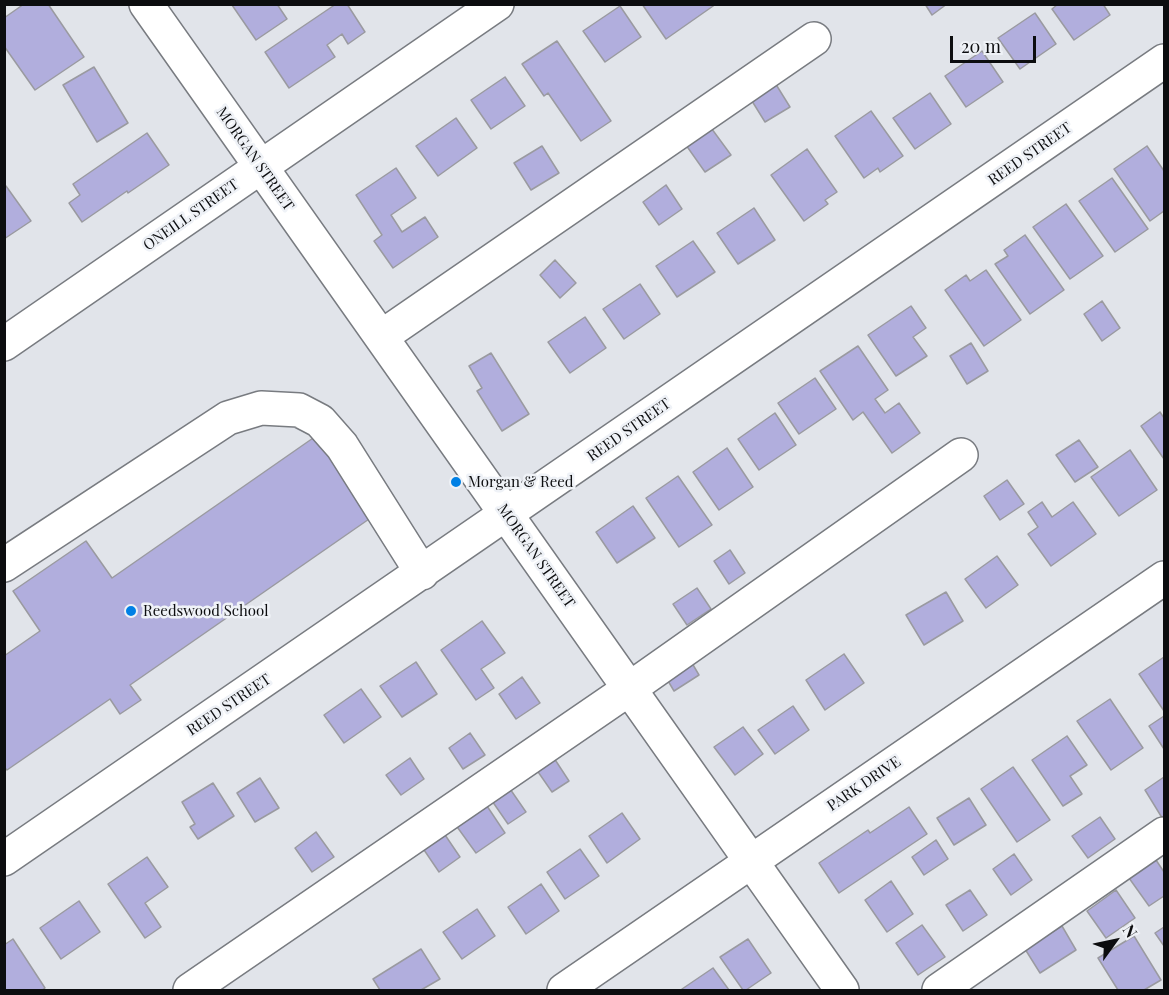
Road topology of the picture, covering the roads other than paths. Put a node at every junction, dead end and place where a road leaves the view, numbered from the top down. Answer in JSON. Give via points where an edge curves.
{"nodes":[{"id":1,"x":146,"y":4,"type":"edge"},
{"id":2,"x":497,"y":4,"type":"edge"},
{"id":3,"x":814,"y":39,"type":"dead end"},
{"id":4,"x":1164,"y":61,"type":"edge"},
{"id":5,"x":261,"y":167,"type":"junction"},
{"id":6,"x":381,"y":337,"type":"junction"},
{"id":7,"x":4,"y":344,"type":"edge"},
{"id":8,"x":961,"y":455,"type":"dead end"},
{"id":9,"x":506,"y":514,"type":"junction"},
{"id":10,"x":4,"y":565,"type":"edge"},
{"id":11,"x":422,"y":573,"type":"junction"},
{"id":12,"x":1164,"y":578,"type":"edge"},
{"id":13,"x":629,"y":689,"type":"junction"},
{"id":14,"x":1164,"y":834,"type":"edge"},
{"id":15,"x":4,"y":859,"type":"edge"},
{"id":16,"x":751,"y":862,"type":"junction"},
{"id":17,"x":190,"y":990,"type":"edge"},
{"id":18,"x":564,"y":990,"type":"edge"},
{"id":19,"x":842,"y":990,"type":"edge"},
{"id":20,"x":939,"y":990,"type":"edge"}],
"edges":[{"from":1,"to":5,"type":"street","name":"MORGAN STREET"},
{"from":2,"to":5,"type":"street","name":"ONEILL STREET"},
{"from":3,"to":6,"type":"street"},
{"from":4,"to":9,"type":"street","name":"REED STREET"},
{"from":5,"to":6,"type":"street","name":"MORGAN STREET"},
{"from":5,"to":7,"type":"street","name":"ONEILL STREET"},
{"from":6,"to":9,"type":"street","name":"MORGAN STREET"},
{"from":8,"to":13,"type":"street"},
{"from":9,"to":11,"type":"street","name":"REED STREET"},
{"from":9,"to":13,"type":"street","name":"MORGAN STREET"},
{"from":10,"to":11,"type":"street","via":[[228,418],[261,408],[299,410],[320,421],[342,446]]},
{"from":11,"to":15,"type":"street","name":"REED STREET"},
{"from":12,"to":16,"type":"street","name":"PARK DRIVE"},
{"from":13,"to":16,"type":"street","name":"MORGAN STREET"},
{"from":13,"to":17,"type":"street"},
{"from":14,"to":20,"type":"street"},
{"from":16,"to":18,"type":"street","name":"PARK DRIVE"},
{"from":16,"to":19,"type":"street","name":"MORGAN STREET"}]}
